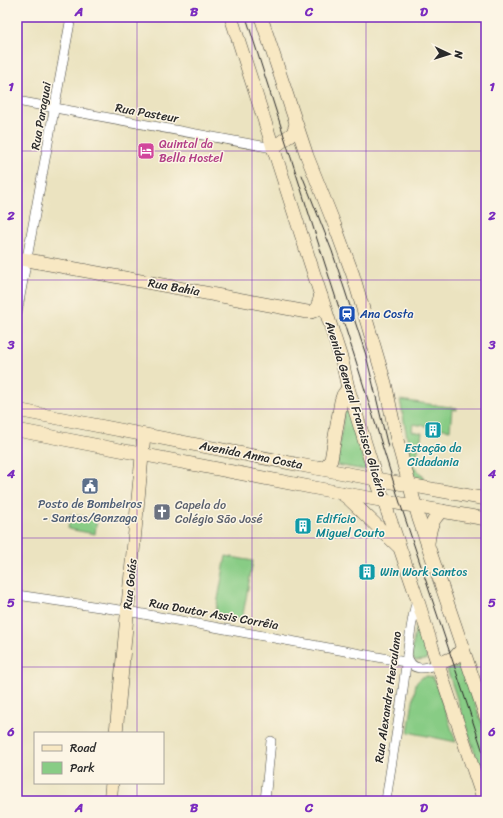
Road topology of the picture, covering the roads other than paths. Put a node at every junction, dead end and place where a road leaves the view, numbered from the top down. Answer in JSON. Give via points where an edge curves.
{"nodes":[{"id":1,"x":71,"y":17,"type":"edge"},
{"id":2,"x":231,"y":17,"type":"edge"},
{"id":3,"x":261,"y":17,"type":"edge"},
{"id":4,"x":481,"y":17,"type":"edge"},
{"id":5,"x":486,"y":18,"type":"edge"},
{"id":6,"x":17,"y":101,"type":"edge"},
{"id":7,"x":55,"y":109,"type":"junction"},
{"id":8,"x":296,"y":124,"type":"junction"},
{"id":9,"x":273,"y":148,"type":"junction"},
{"id":10,"x":22,"y":259,"type":"edge"},
{"id":11,"x":322,"y":296,"type":"junction"},
{"id":12,"x":17,"y":313,"type":"edge"},
{"id":13,"x":348,"y":388,"type":"junction"},
{"id":14,"x":17,"y":410,"type":"edge"},
{"id":15,"x":17,"y":430,"type":"edge"},
{"id":16,"x":144,"y":435,"type":"junction"},
{"id":17,"x":143,"y":455,"type":"junction"},
{"id":18,"x":316,"y":468,"type":"junction"},
{"id":19,"x":376,"y":478,"type":"junction"},
{"id":20,"x":409,"y":485,"type":"junction"},
{"id":21,"x":341,"y":493,"type":"junction"},
{"id":22,"x":486,"y":499,"type":"edge"},
{"id":23,"x":383,"y":500,"type":"junction"},
{"id":24,"x":416,"y":506,"type":"junction"},
{"id":25,"x":442,"y":511,"type":"junction"},
{"id":26,"x":486,"y":519,"type":"edge"},
{"id":27,"x":428,"y":544,"type":"junction"},
{"id":28,"x":401,"y":549,"type":"junction"},
{"id":29,"x":17,"y":596,"type":"edge"},
{"id":30,"x":417,"y":598,"type":"junction"},
{"id":31,"x":127,"y":611,"type":"junction"},
{"id":32,"x":462,"y":648,"type":"junction"},
{"id":33,"x":406,"y":658,"type":"junction"},
{"id":34,"x":438,"y":664,"type":"junction"},
{"id":35,"x":486,"y":717,"type":"edge"},
{"id":36,"x":116,"y":732,"type":"edge"},
{"id":37,"x":271,"y":741,"type":"dead end"},
{"id":38,"x":112,"y":784,"type":"edge"},
{"id":39,"x":110,"y":801,"type":"edge"},
{"id":40,"x":265,"y":801,"type":"edge"},
{"id":41,"x":386,"y":801,"type":"edge"},
{"id":42,"x":484,"y":801,"type":"edge"}],
"edges":[{"from":1,"to":7,"type":"street","name":"Rua Paraguai"},
{"from":2,"to":9,"type":"main road","name":"Avenida General Francisco Glicério"},
{"from":3,"to":8,"type":"main road"},
{"from":4,"to":5,"type":"street"},
{"from":6,"to":7,"type":"street","name":"Rua Pasteur"},
{"from":7,"to":9,"type":"street","name":"Rua Pasteur"},
{"from":7,"to":10,"type":"street","name":"Rua Paraguai"},
{"from":8,"to":9,"type":"main road","via":[[293,133]]},
{"from":8,"to":20,"type":"main road","via":[[352,276],[383,377]]},
{"from":9,"to":11,"type":"main road","name":"Avenida General Francisco Glicério"},
{"from":10,"to":11,"type":"main road","name":"Rua Bahia","via":[[307,312],[316,310]]},
{"from":10,"to":12,"type":"street","name":"Rua Paraguai"},
{"from":11,"to":13,"type":"main road","name":"Avenida General Francisco Glicério"},
{"from":13,"to":18,"type":"main road","via":[[341,401],[331,460],[326,466]]},
{"from":13,"to":19,"type":"main road","name":"Avenida General Francisco Glicério"},
{"from":14,"to":16,"type":"main road","name":"Avenida Anna Costa"},
{"from":15,"to":17,"type":"main road","name":"Avenida Anna Costa"},
{"from":16,"to":17,"type":"main road","name":"Rua Goiás"},
{"from":16,"to":18,"type":"main road","name":"Avenida Anna Costa"},
{"from":17,"to":21,"type":"main road","name":"Avenida Anna Costa"},
{"from":17,"to":31,"type":"main road","name":"Rua Goiás"},
{"from":18,"to":19,"type":"main road","name":"Avenida Anna Costa"},
{"from":19,"to":20,"type":"main road","name":"Avenida Anna Costa"},
{"from":19,"to":23,"type":"main road","name":"Avenida General Francisco Glicério"},
{"from":20,"to":22,"type":"main road","name":"Avenida Anna Costa"},
{"from":20,"to":24,"type":"main road"},
{"from":21,"to":23,"type":"main road","name":"Avenida Anna Costa"},
{"from":21,"to":28,"type":"main road"},
{"from":23,"to":24,"type":"main road","name":"Avenida Anna Costa"},
{"from":23,"to":28,"type":"main road","name":"Avenida General Francisco Glicério"},
{"from":24,"to":25,"type":"main road","name":"Avenida Anna Costa"},
{"from":24,"to":27,"type":"main road"},
{"from":25,"to":26,"type":"main road","name":"Avenida Anna Costa"},
{"from":25,"to":27,"type":"main road","via":[[432,522]]},
{"from":27,"to":32,"type":"main road"},
{"from":28,"to":30,"type":"main road","name":"Avenida General Francisco Glicério"},
{"from":29,"to":31,"type":"street","name":"Rua Doutor Assis Corrêia"},
{"from":30,"to":33,"type":"street","name":"Rua Alexandre Herculano"},
{"from":30,"to":34,"type":"main road","name":"Avenida General Francisco Glicério"},
{"from":31,"to":33,"type":"street","name":"Rua Doutor Assis Corrêia"},
{"from":31,"to":36,"type":"main road","name":"Rua Goiás"},
{"from":32,"to":34,"type":"main road","via":[[455,657]]},
{"from":32,"to":35,"type":"main road"},
{"from":33,"to":34,"type":"street","via":[[414,666],[429,667]]},
{"from":33,"to":41,"type":"street","name":"Rua Alexandre Herculano"},
{"from":34,"to":42,"type":"main road","name":"Avenida General Francisco Glicério"},
{"from":37,"to":40,"type":"street"},
{"from":38,"to":39,"type":"main road"}]}
